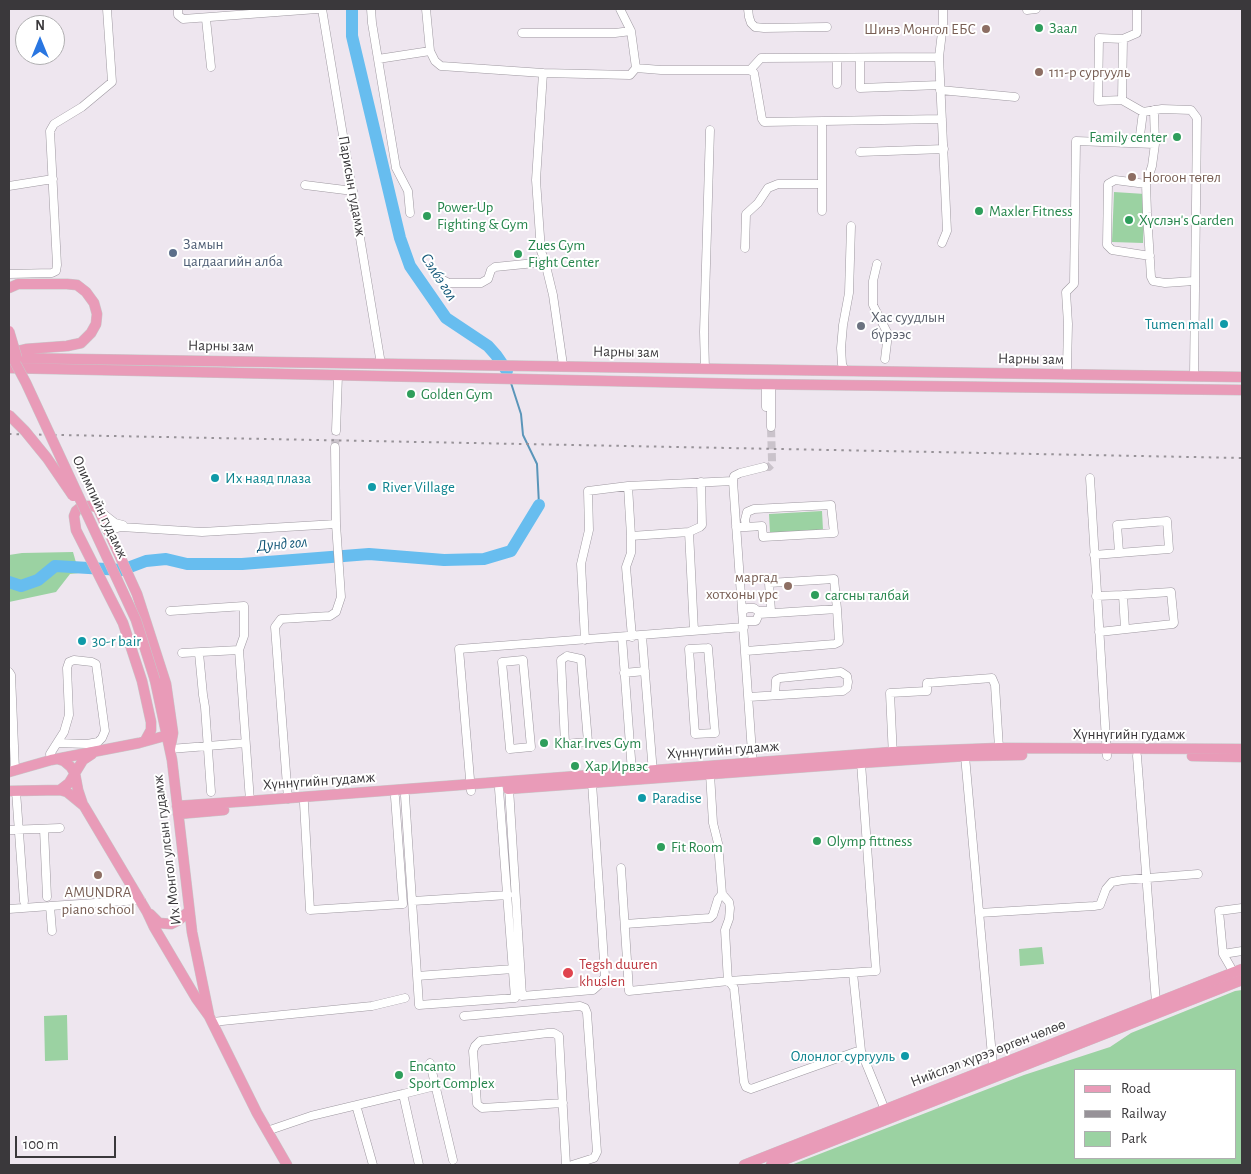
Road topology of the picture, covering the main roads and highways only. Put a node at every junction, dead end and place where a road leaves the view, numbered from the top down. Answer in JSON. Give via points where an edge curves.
{"nodes":[{"id":1,"x":9,"y":288,"type":"edge"},
{"id":2,"x":9,"y":331,"type":"edge"},
{"id":3,"x":9,"y":335,"type":"edge"},
{"id":4,"x":14,"y":353,"type":"edge"},
{"id":5,"x":9,"y":358,"type":"edge"},
{"id":6,"x":68,"y":359,"type":"junction"},
{"id":7,"x":227,"y":361,"type":"junction"},
{"id":8,"x":241,"y":362,"type":"junction"},
{"id":9,"x":11,"y":368,"type":"edge"},
{"id":10,"x":707,"y":369,"type":"junction"},
{"id":11,"x":68,"y":371,"type":"junction"},
{"id":12,"x":229,"y":374,"type":"junction"},
{"id":13,"x":241,"y":374,"type":"junction"},
{"id":14,"x":1032,"y":374,"type":"junction"},
{"id":15,"x":1242,"y":377,"type":"edge"},
{"id":16,"x":26,"y":383,"type":"junction"},
{"id":17,"x":709,"y":383,"type":"junction"},
{"id":18,"x":1033,"y":386,"type":"junction"},
{"id":19,"x":1242,"y":390,"type":"edge"},
{"id":20,"x":9,"y":415,"type":"edge"},
{"id":21,"x":91,"y":522,"type":"junction"},
{"id":22,"x":155,"y":680,"type":"joint"},
{"id":23,"x":168,"y":735,"type":"junction"},
{"id":24,"x":145,"y":741,"type":"junction"},
{"id":25,"x":170,"y":749,"type":"junction"},
{"id":26,"x":1242,"y":749,"type":"edge"},
{"id":27,"x":95,"y":752,"type":"junction"},
{"id":28,"x":1107,"y":753,"type":"junction"},
{"id":29,"x":893,"y":756,"type":"junction"},
{"id":30,"x":1242,"y":757,"type":"edge"},
{"id":31,"x":55,"y":759,"type":"junction"},
{"id":32,"x":754,"y":767,"type":"junction"},
{"id":33,"x":12,"y":771,"type":"edge"},
{"id":34,"x":75,"y":774,"type":"junction"},
{"id":35,"x":653,"y":774,"type":"junction"},
{"id":36,"x":471,"y":788,"type":"junction"},
{"id":37,"x":60,"y":790,"type":"junction"},
{"id":38,"x":13,"y":791,"type":"edge"},
{"id":39,"x":84,"y":806,"type":"junction"},
{"id":40,"x":177,"y":810,"type":"junction"},
{"id":41,"x":189,"y":910,"type":"junction"},
{"id":42,"x":147,"y":912,"type":"junction"},
{"id":43,"x":1238,"y":971,"type":"edge"},
{"id":44,"x":1242,"y":980,"type":"edge"},
{"id":45,"x":1151,"y":1009,"type":"junction"},
{"id":46,"x":211,"y":1019,"type":"junction"},
{"id":47,"x":901,"y":1109,"type":"junction"},
{"id":48,"x":287,"y":1165,"type":"edge"},
{"id":49,"x":744,"y":1165,"type":"edge"},
{"id":50,"x":771,"y":1165,"type":"edge"}],
"edges":[{"from":1,"to":4,"type":"main road","via":[[18,284],[77,285],[94,303],[97,314],[96,324],[81,343]]},
{"from":2,"to":16,"type":"main road","bridge":true},
{"from":3,"to":4,"type":"main road","name":"Олимпийн гудамж"},
{"from":4,"to":5,"type":"main road","name":"Нарны зам"},
{"from":4,"to":6,"type":"main road","name":"Нарны зам"},
{"from":4,"to":16,"type":"main road","name":"Олимпийн гудамж","bridge":true},
{"from":6,"to":7,"type":"main road","name":"Нарны зам"},
{"from":6,"to":11,"type":"main road"},
{"from":7,"to":8,"type":"main road","name":"Нарны зам"},
{"from":7,"to":12,"type":"main road","via":[[232,368]]},
{"from":8,"to":10,"type":"main road","name":"Нарны зам"},
{"from":8,"to":13,"type":"main road","via":[[237,368]]},
{"from":9,"to":11,"type":"main road","name":"Нарны зам"},
{"from":10,"to":14,"type":"main road","name":"Нарны зам"},
{"from":10,"to":17,"type":"main road","via":[[711,377]]},
{"from":11,"to":12,"type":"main road","name":"Нарны зам"},
{"from":12,"to":13,"type":"main road","name":"Нарны зам"},
{"from":13,"to":17,"type":"main road","name":"Нарны зам"},
{"from":14,"to":15,"type":"main road","name":"Нарны зам"},
{"from":14,"to":18,"type":"main road"},
{"from":16,"to":21,"type":"main road","name":"Олимпийн гудамж","bridge":true},
{"from":17,"to":18,"type":"main road","name":"Нарны зам"},
{"from":18,"to":19,"type":"main road","name":"Нарны зам"},
{"from":20,"to":21,"type":"main road","bridge":true,"via":[[47,458]]},
{"from":21,"to":22,"type":"main road","name":"Олимпийн гудамж","bridge":true,"via":[[136,620]]},
{"from":22,"to":23,"type":"main road","name":"Их Монгол улсын гудамж"},
{"from":23,"to":24,"type":"main road"},
{"from":23,"to":25,"type":"main road","name":"Их Монгол улсын гудамж"},
{"from":24,"to":25,"type":"main road","via":[[151,722],[142,681],[129,639],[76,530],[74,516],[82,506],[98,508],[136,594],[166,684],[173,733]]},
{"from":24,"to":27,"type":"main road"},
{"from":25,"to":40,"type":"main road","name":"Их Монгол улсын гудамж"},
{"from":26,"to":28,"type":"main road","name":"Хүннүгийн гудамж"},
{"from":27,"to":31,"type":"main road"},
{"from":27,"to":34,"type":"main road","via":[[83,760]]},
{"from":28,"to":29,"type":"main road","name":"Хүннүгийн гудамж"},
{"from":28,"to":29,"type":"main road","name":"Хүннүгийн гудамж","via":[[998,748]]},
{"from":28,"to":30,"type":"main road","name":"Хүннүгийн гудамж"},
{"from":29,"to":32,"type":"main road","name":"Хүннүгийн гудамж"},
{"from":29,"to":32,"type":"main road","name":"Хүннүгийн гудамж","via":[[861,763]]},
{"from":31,"to":33,"type":"main road"},
{"from":31,"to":34,"type":"main road","via":[[64,761]]},
{"from":32,"to":35,"type":"main road","name":"Хүннүгийн гудамж"},
{"from":32,"to":35,"type":"main road","name":"Хүннүгийн гудамж","via":[[707,774]]},
{"from":34,"to":37,"type":"main road"},
{"from":34,"to":39,"type":"main road"},
{"from":35,"to":36,"type":"main road","name":"Хүннүгийн гудамж","via":[[504,789]]},
{"from":35,"to":36,"type":"main road","name":"Хүннүгийн гудамж","via":[[632,772]]},
{"from":36,"to":40,"type":"main road","name":"Хүннүгийн гудамж","via":[[400,796]]},
{"from":36,"to":40,"type":"main road","name":"Хүннүгийн гудамж","via":[[288,798]]},
{"from":37,"to":38,"type":"main road"},
{"from":37,"to":39,"type":"main road"},
{"from":39,"to":42,"type":"main road","name":"Их Монгол улсын гудамж"},
{"from":40,"to":41,"type":"main road","name":"Их Монгол улсын гудамж"},
{"from":41,"to":42,"type":"main road","via":[[171,924],[159,923]]},
{"from":41,"to":46,"type":"main road","name":"Их Монгол улсын гудамж"},
{"from":42,"to":46,"type":"main road","name":"Их Монгол улсын гудамж"},
{"from":43,"to":45,"type":"main road","name":"Нийслэл хүрээ өргөн чөлөө"},
{"from":44,"to":45,"type":"main road","name":"Нийслэл хүрээ өргөн чөлөө"},
{"from":45,"to":47,"type":"main road","name":"Нийслэл хүрээ өргөн чөлөө"},
{"from":45,"to":47,"type":"main road","name":"Нийслэл хүрээ өргөн чөлөө","via":[[993,1067]]},
{"from":46,"to":48,"type":"main road","name":"Их Монгол улсын гудамж","via":[[267,1132]]},
{"from":47,"to":49,"type":"main road","name":"Нийслэл хүрээ өргөн чөлөө","via":[[885,1110]]},
{"from":47,"to":50,"type":"main road","name":"Нийслэл хүрээ өргөн чөлөө"}]}
